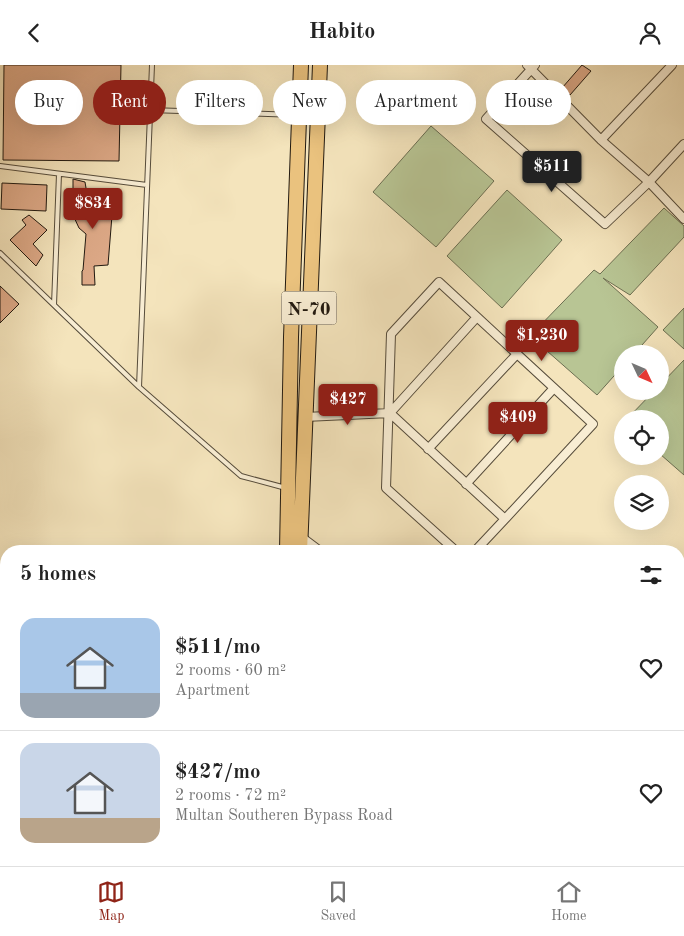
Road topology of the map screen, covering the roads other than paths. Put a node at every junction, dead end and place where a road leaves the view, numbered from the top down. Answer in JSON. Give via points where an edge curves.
{"nodes":[{"id":1,"x":152,"y":65,"type":"edge"},
{"id":2,"x":301,"y":65,"type":"edge"},
{"id":3,"x":320,"y":65,"type":"edge"},
{"id":4,"x":672,"y":65,"type":"edge"},
{"id":5,"x":531,"y":66,"type":"edge"},
{"id":6,"x":151,"y":80,"type":"edge"},
{"id":7,"x":300,"y":80,"type":"edge"},
{"id":8,"x":166,"y":111,"type":"edge"},
{"id":9,"x":273,"y":114,"type":"edge"},
{"id":10,"x":149,"y":125,"type":"edge"},
{"id":11,"x":299,"y":125,"type":"edge"},
{"id":12,"x":600,"y":140,"type":"junction"},
{"id":13,"x":684,"y":144,"type":"edge"},
{"id":14,"x":0,"y":166,"type":"edge"},
{"id":15,"x":60,"y":174,"type":"junction"},
{"id":16,"x":649,"y":182,"type":"junction"},
{"id":17,"x":147,"y":185,"type":"junction"},
{"id":18,"x":684,"y":219,"type":"edge"},
{"id":19,"x":0,"y":253,"type":"edge"},
{"id":20,"x":54,"y":305,"type":"junction"},
{"id":21,"x":477,"y":317,"type":"junction"},
{"id":22,"x":517,"y":354,"type":"junction"},
{"id":23,"x":139,"y":387,"type":"junction"},
{"id":24,"x":554,"y":388,"type":"junction"},
{"id":25,"x":390,"y":413,"type":"junction"},
{"id":26,"x":305,"y":417,"type":"junction"},
{"id":27,"x":428,"y":449,"type":"junction"},
{"id":28,"x":466,"y":484,"type":"junction"},
{"id":29,"x":288,"y":488,"type":"junction"},
{"id":30,"x":505,"y":519,"type":"junction"},
{"id":31,"x":300,"y":535,"type":"junction"},
{"id":32,"x":287,"y":545,"type":"edge"},
{"id":33,"x":300,"y":545,"type":"edge"},
{"id":34,"x":312,"y":545,"type":"edge"},
{"id":35,"x":449,"y":545,"type":"edge"},
{"id":36,"x":481,"y":545,"type":"edge"}],
"edges":[{"from":1,"to":6,"type":"lane"},
{"from":2,"to":7,"type":"highway","number":"N-70"},
{"from":3,"to":26,"type":"highway","number":"N-70"},
{"from":4,"to":12,"type":"street"},
{"from":5,"to":12,"type":"street"},
{"from":5,"to":16,"type":"street","via":[[486,119],[605,225]]},
{"from":8,"to":9,"type":"lane"},
{"from":10,"to":17,"type":"lane"},
{"from":11,"to":29,"type":"highway","number":"N-70"},
{"from":12,"to":16,"type":"street"},
{"from":13,"to":16,"type":"street"},
{"from":14,"to":15,"type":"lane"},
{"from":15,"to":17,"type":"lane"},
{"from":15,"to":20,"type":"lane"},
{"from":16,"to":18,"type":"street"},
{"from":17,"to":23,"type":"lane"},
{"from":19,"to":20,"type":"lane"},
{"from":20,"to":23,"type":"lane"},
{"from":21,"to":22,"type":"street"},
{"from":21,"to":25,"type":"street"},
{"from":21,"to":25,"type":"street","via":[[439,282],[391,334]]},
{"from":22,"to":24,"type":"street"},
{"from":22,"to":27,"type":"street"},
{"from":23,"to":29,"type":"lane","via":[[241,477]]},
{"from":24,"to":28,"type":"street"},
{"from":24,"to":30,"type":"street","via":[[593,424]]},
{"from":25,"to":26,"type":"street"},
{"from":25,"to":27,"type":"street"},
{"from":25,"to":35,"type":"street","via":[[386,488]]},
{"from":26,"to":31,"type":"highway","number":"N-70"},
{"from":27,"to":28,"type":"street"},
{"from":28,"to":30,"type":"street"},
{"from":29,"to":32,"type":"highway","number":"N-70"},
{"from":30,"to":36,"type":"street"},
{"from":31,"to":33,"type":"highway","number":"N-70"},
{"from":31,"to":34,"type":"street"}]}
